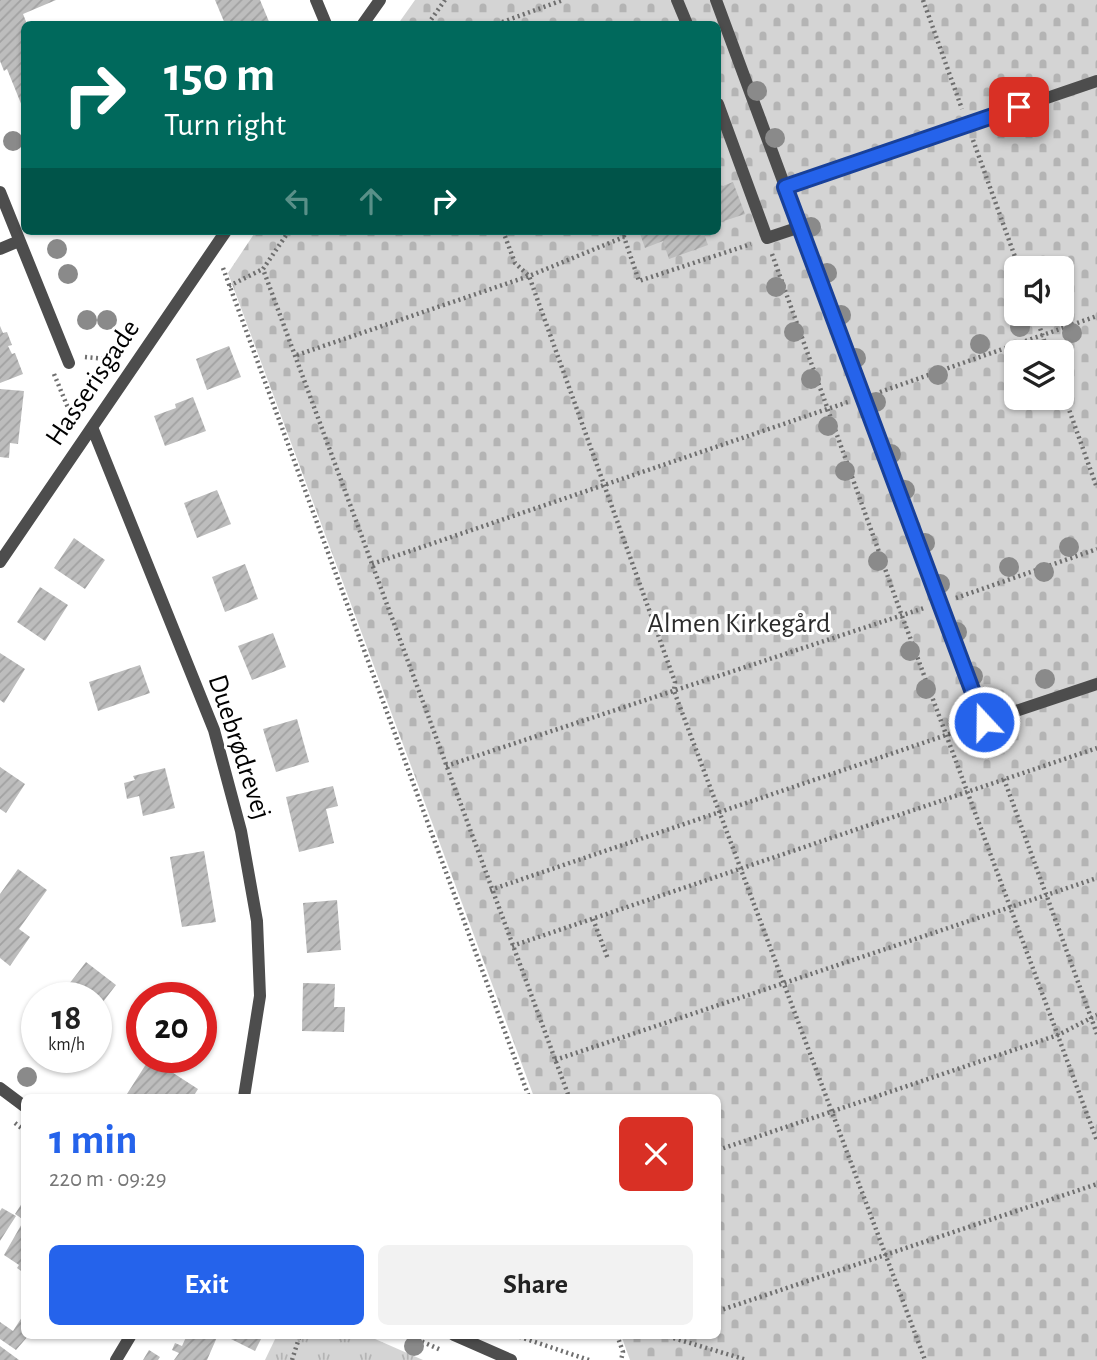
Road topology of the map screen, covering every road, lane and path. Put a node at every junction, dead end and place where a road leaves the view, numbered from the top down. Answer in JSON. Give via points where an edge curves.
{"nodes":[{"id":1,"x":316,"y":0,"type":"edge"},
{"id":2,"x":380,"y":0,"type":"edge"},
{"id":3,"x":445,"y":0,"type":"edge"},
{"id":4,"x":563,"y":0,"type":"edge"},
{"id":5,"x":677,"y":0,"type":"edge"},
{"id":6,"x":716,"y":0,"type":"edge"},
{"id":7,"x":325,"y":21,"type":"edge"},
{"id":8,"x":365,"y":21,"type":"edge"},
{"id":9,"x":430,"y":21,"type":"edge"},
{"id":10,"x":505,"y":21,"type":"edge"},
{"id":11,"x":686,"y":21,"type":"edge"},
{"id":12,"x":1097,"y":81,"type":"edge"},
{"id":13,"x":721,"y":112,"type":"edge"},
{"id":14,"x":785,"y":187,"type":"junction"},
{"id":15,"x":0,"y":192,"type":"edge"},
{"id":16,"x":800,"y":227,"type":"junction"},
{"id":17,"x":223,"y":235,"type":"edge"},
{"id":18,"x":286,"y":235,"type":"edge"},
{"id":19,"x":504,"y":235,"type":"edge"},
{"id":20,"x":621,"y":235,"type":"edge"},
{"id":21,"x":623,"y":235,"type":"edge"},
{"id":22,"x":767,"y":238,"type":"junction"},
{"id":23,"x":19,"y":241,"type":"junction"},
{"id":24,"x":0,"y":249,"type":"edge"},
{"id":25,"x":263,"y":269,"type":"junction"},
{"id":26,"x":528,"y":276,"type":"junction"},
{"id":27,"x":1097,"y":316,"type":"edge"},
{"id":28,"x":1039,"y":326,"type":"edge"},
{"id":29,"x":1042,"y":335,"type":"junction"},
{"id":30,"x":1044,"y":340,"type":"edge"},
{"id":31,"x":297,"y":355,"type":"junction"},
{"id":32,"x":136,"y":362,"type":"junction"},
{"id":33,"x":69,"y":363,"type":"junction"},
{"id":34,"x":862,"y":398,"type":"junction"},
{"id":35,"x":827,"y":410,"type":"junction"},
{"id":36,"x":1069,"y":410,"type":"edge"},
{"id":37,"x":92,"y":427,"type":"junction"},
{"id":38,"x":603,"y":487,"type":"junction"},
{"id":39,"x":1097,"y":488,"type":"edge"},
{"id":40,"x":1097,"y":549,"type":"edge"},
{"id":41,"x":0,"y":562,"type":"edge"},
{"id":42,"x":372,"y":564,"type":"junction"},
{"id":43,"x":939,"y":604,"type":"junction"},
{"id":44,"x":902,"y":616,"type":"junction"},
{"id":45,"x":1097,"y":684,"type":"edge"},
{"id":46,"x":674,"y":691,"type":"junction"},
{"id":47,"x":947,"y":735,"type":"junction"},
{"id":48,"x":1097,"y":748,"type":"edge"},
{"id":49,"x":446,"y":766,"type":"junction"},
{"id":50,"x":1004,"y":779,"type":"junction"},
{"id":51,"x":968,"y":791,"type":"junction"},
{"id":52,"x":718,"y":813,"type":"junction"},
{"id":53,"x":739,"y":869,"type":"junction"},
{"id":54,"x":1097,"y":878,"type":"edge"},
{"id":55,"x":491,"y":890,"type":"junction"},
{"id":56,"x":1046,"y":895,"type":"junction"},
{"id":57,"x":1011,"y":908,"type":"junction"},
{"id":58,"x":593,"y":919,"type":"junction"},
{"id":59,"x":512,"y":946,"type":"junction"},
{"id":60,"x":607,"y":959,"type":"dead end"},
{"id":61,"x":782,"y":984,"type":"junction"},
{"id":62,"x":1097,"y":1015,"type":"edge"},
{"id":63,"x":1091,"y":1017,"type":"junction"},
{"id":64,"x":1097,"y":1034,"type":"edge"},
{"id":65,"x":1058,"y":1035,"type":"junction"},
{"id":66,"x":555,"y":1060,"type":"junction"},
{"id":67,"x":0,"y":1088,"type":"edge"},
{"id":68,"x":244,"y":1094,"type":"edge"},
{"id":69,"x":528,"y":1094,"type":"edge"},
{"id":70,"x":568,"y":1094,"type":"edge"},
{"id":71,"x":21,"y":1104,"type":"edge"},
{"id":72,"x":831,"y":1112,"type":"junction"},
{"id":73,"x":1097,"y":1141,"type":"edge"},
{"id":74,"x":721,"y":1149,"type":"edge"},
{"id":75,"x":1097,"y":1184,"type":"edge"},
{"id":76,"x":884,"y":1255,"type":"junction"},
{"id":77,"x":721,"y":1310,"type":"edge"},
{"id":78,"x":129,"y":1339,"type":"edge"},
{"id":79,"x":299,"y":1339,"type":"edge"},
{"id":80,"x":416,"y":1339,"type":"edge"},
{"id":81,"x":463,"y":1339,"type":"edge"},
{"id":82,"x":526,"y":1339,"type":"edge"},
{"id":83,"x":618,"y":1339,"type":"edge"},
{"id":84,"x":676,"y":1339,"type":"edge"},
{"id":85,"x":446,"y":1352,"type":"dead end"},
{"id":86,"x":116,"y":1360,"type":"edge"},
{"id":87,"x":292,"y":1360,"type":"edge"},
{"id":88,"x":510,"y":1360,"type":"edge"},
{"id":89,"x":589,"y":1360,"type":"edge"},
{"id":90,"x":621,"y":1360,"type":"edge"},
{"id":91,"x":747,"y":1360,"type":"edge"},
{"id":92,"x":925,"y":1360,"type":"edge"}],
"edges":[{"from":1,"to":7,"type":"street"},
{"from":2,"to":8,"type":"street"},
{"from":3,"to":9,"type":"path"},
{"from":4,"to":10,"type":"path"},
{"from":5,"to":11,"type":"street"},
{"from":6,"to":14,"type":"street"},
{"from":12,"to":14,"type":"street"},
{"from":13,"to":22,"type":"street"},
{"from":14,"to":16,"type":"street"},
{"from":15,"to":23,"type":"street"},
{"from":16,"to":22,"type":"street"},
{"from":16,"to":34,"type":"street"},
{"from":17,"to":32,"type":"street","name":"Hasserisgade"},
{"from":18,"to":25,"type":"path"},
{"from":19,"to":26,"type":"path","via":[[515,263]]},
{"from":20,"to":26,"type":"path"},
{"from":21,"to":22,"type":"path","via":[[639,281]]},
{"from":22,"to":35,"type":"path"},
{"from":23,"to":24,"type":"street"},
{"from":23,"to":33,"type":"street"},
{"from":25,"to":31,"type":"path"},
{"from":25,"to":69,"type":"path","via":[[229,286]]},
{"from":26,"to":31,"type":"path"},
{"from":26,"to":38,"type":"path"},
{"from":27,"to":29,"type":"path"},
{"from":28,"to":29,"type":"path"},
{"from":29,"to":30,"type":"path"},
{"from":29,"to":34,"type":"path"},
{"from":31,"to":42,"type":"path"},
{"from":32,"to":33,"type":"path","via":[[86,357]]},
{"from":32,"to":37,"type":"street","name":"Hasserisgade"},
{"from":33,"to":37,"type":"path","via":[[52,370],[71,415]]},
{"from":34,"to":43,"type":"street"},
{"from":35,"to":38,"type":"path"},
{"from":35,"to":44,"type":"path"},
{"from":36,"to":39,"type":"path"},
{"from":37,"to":41,"type":"street","name":"Hasserisgade"},
{"from":37,"to":68,"type":"street","name":"Duebrødrevej","via":[[214,730],[241,831],[257,921],[260,996]]},
{"from":38,"to":42,"type":"path"},
{"from":38,"to":46,"type":"path","via":[[675,682]]},
{"from":40,"to":43,"type":"path"},
{"from":42,"to":49,"type":"path"},
{"from":43,"to":44,"type":"path"},
{"from":43,"to":45,"type":"street","via":[[984,722]]},
{"from":44,"to":46,"type":"path"},
{"from":44,"to":47,"type":"path"},
{"from":46,"to":49,"type":"path"},
{"from":46,"to":52,"type":"path"},
{"from":47,"to":51,"type":"path"},
{"from":47,"to":52,"type":"path"},
{"from":48,"to":50,"type":"path"},
{"from":49,"to":55,"type":"path"},
{"from":50,"to":51,"type":"path"},
{"from":50,"to":56,"type":"path"},
{"from":51,"to":53,"type":"path"},
{"from":51,"to":57,"type":"path"},
{"from":52,"to":53,"type":"path"},
{"from":52,"to":55,"type":"path"},
{"from":53,"to":58,"type":"path"},
{"from":53,"to":61,"type":"path"},
{"from":54,"to":56,"type":"path"},
{"from":55,"to":59,"type":"path"},
{"from":56,"to":57,"type":"path"},
{"from":56,"to":63,"type":"path"},
{"from":57,"to":61,"type":"path"},
{"from":57,"to":65,"type":"path"},
{"from":58,"to":59,"type":"path"},
{"from":58,"to":60,"type":"path"},
{"from":59,"to":66,"type":"path"},
{"from":61,"to":66,"type":"path"},
{"from":61,"to":72,"type":"path"},
{"from":62,"to":63,"type":"path"},
{"from":63,"to":64,"type":"path"},
{"from":63,"to":65,"type":"path"},
{"from":65,"to":72,"type":"path"},
{"from":65,"to":73,"type":"path"},
{"from":66,"to":70,"type":"path"},
{"from":67,"to":71,"type":"street"},
{"from":72,"to":74,"type":"path"},
{"from":72,"to":76,"type":"path"},
{"from":75,"to":76,"type":"path"},
{"from":76,"to":77,"type":"path"},
{"from":76,"to":92,"type":"path"},
{"from":78,"to":86,"type":"street"},
{"from":79,"to":87,"type":"path"},
{"from":80,"to":85,"type":"path"},
{"from":81,"to":88,"type":"street"},
{"from":82,"to":89,"type":"path"},
{"from":83,"to":90,"type":"path"},
{"from":84,"to":91,"type":"path"}]}
